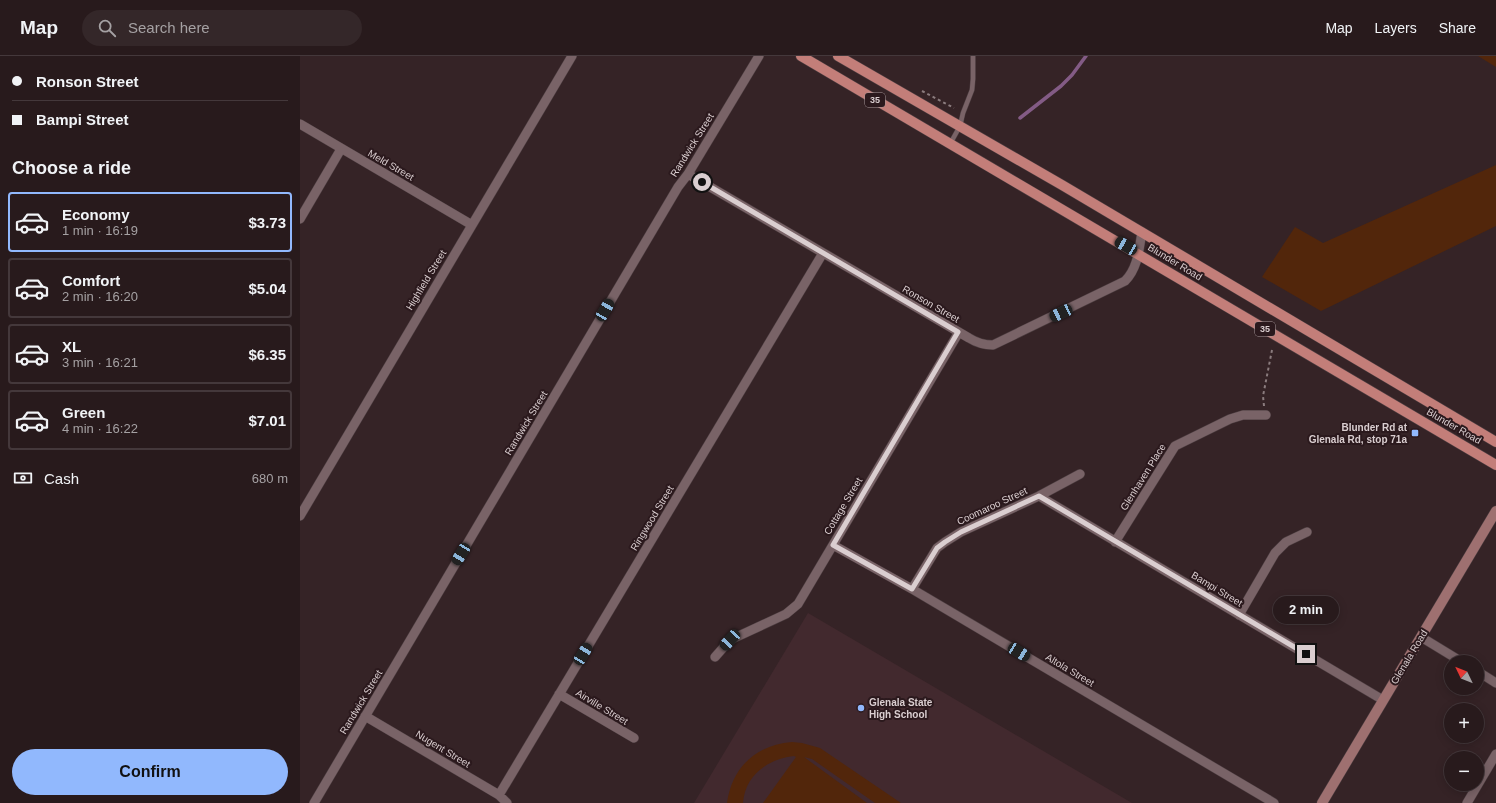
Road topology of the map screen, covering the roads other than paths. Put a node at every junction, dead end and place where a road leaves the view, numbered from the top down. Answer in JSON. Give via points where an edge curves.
{"nodes":[{"id":1,"x":572,"y":56,"type":"edge"},
{"id":2,"x":759,"y":56,"type":"edge"},
{"id":3,"x":801,"y":56,"type":"edge"},
{"id":4,"x":838,"y":56,"type":"edge"},
{"id":5,"x":973,"y":56,"type":"edge"},
{"id":6,"x":300,"y":124,"type":"edge"},
{"id":7,"x":960,"y":126,"type":"junction"},
{"id":8,"x":950,"y":144,"type":"junction"},
{"id":9,"x":341,"y":149,"type":"junction"},
{"id":10,"x":688,"y":174,"type":"junction"},
{"id":11,"x":300,"y":219,"type":"edge"},
{"id":12,"x":472,"y":225,"type":"junction"},
{"id":13,"x":1142,"y":232,"type":"junction"},
{"id":14,"x":823,"y":253,"type":"junction"},
{"id":15,"x":1139,"y":254,"type":"junction"},
{"id":16,"x":958,"y":332,"type":"junction"},
{"id":17,"x":1266,"y":415,"type":"road end"},
{"id":18,"x":1496,"y":442,"type":"edge"},
{"id":19,"x":1496,"y":465,"type":"edge"},
{"id":20,"x":1080,"y":474,"type":"dead end"},
{"id":21,"x":1039,"y":496,"type":"junction"},
{"id":22,"x":1496,"y":511,"type":"edge"},
{"id":23,"x":300,"y":516,"type":"edge"},
{"id":24,"x":1307,"y":532,"type":"dead end"},
{"id":25,"x":1115,"y":542,"type":"junction"},
{"id":26,"x":833,"y":545,"type":"junction"},
{"id":27,"x":912,"y":589,"type":"junction"},
{"id":28,"x":1239,"y":615,"type":"junction"},
{"id":29,"x":1421,"y":637,"type":"junction"},
{"id":30,"x":1451,"y":655,"type":"edge"},
{"id":31,"x":715,"y":657,"type":"dead end"},
{"id":32,"x":1484,"y":675,"type":"edge"},
{"id":33,"x":1496,"y":683,"type":"edge"},
{"id":34,"x":559,"y":694,"type":"junction"},
{"id":35,"x":1384,"y":700,"type":"junction"},
{"id":36,"x":365,"y":716,"type":"junction"},
{"id":37,"x":634,"y":738,"type":"dead end"},
{"id":38,"x":1496,"y":754,"type":"edge"},
{"id":39,"x":499,"y":795,"type":"junction"},
{"id":40,"x":314,"y":803,"type":"edge"},
{"id":41,"x":507,"y":803,"type":"edge"},
{"id":42,"x":1274,"y":803,"type":"edge"},
{"id":43,"x":1322,"y":803,"type":"edge"},
{"id":44,"x":1467,"y":803,"type":"edge"}],
"edges":[{"from":1,"to":12,"type":"street","name":"Highfield Street"},
{"from":2,"to":10,"type":"street","name":"Randwick Street"},
{"from":3,"to":8,"type":"main road","name":"Blunder Road","number":"35"},
{"from":4,"to":7,"type":"main road","name":"Blunder Road","number":"35"},
{"from":5,"to":7,"type":"lane","via":[[972,90]]},
{"from":6,"to":9,"type":"street","name":"Meld Street"},
{"from":7,"to":8,"type":"lane"},
{"from":7,"to":13,"type":"main road","name":"Blunder Road","number":"35"},
{"from":8,"to":15,"type":"main road","name":"Blunder Road","number":"35"},
{"from":9,"to":11,"type":"street"},
{"from":9,"to":12,"type":"street","name":"Meld Street"},
{"from":10,"to":14,"type":"street","name":"Ronson Street"},
{"from":10,"to":36,"type":"street","name":"Randwick Street"},
{"from":12,"to":23,"type":"street","name":"Highfield Street"},
{"from":13,"to":15,"type":"street","name":"Ronson Street"},
{"from":13,"to":18,"type":"main road","name":"Blunder Road","number":"35"},
{"from":14,"to":16,"type":"street","name":"Ronson Street"},
{"from":14,"to":34,"type":"street","name":"Ringwood Street"},
{"from":15,"to":16,"type":"street","name":"Ronson Street","via":[[1126,281],[993,345],[979,344]]},
{"from":15,"to":19,"type":"main road","name":"Blunder Road","number":"35"},
{"from":16,"to":26,"type":"street","name":"Cottage Street"},
{"from":17,"to":25,"type":"street","name":"Glenhaven Place","via":[[1243,415],[1230,419],[1175,446]]},
{"from":20,"to":21,"type":"street","name":"Coomaroo Street"},
{"from":21,"to":25,"type":"street","name":"Bampi Street"},
{"from":21,"to":27,"type":"street","name":"Coomaroo Street","via":[[945,542],[937,548]]},
{"from":22,"to":29,"type":"street","name":"Glenala Road"},
{"from":24,"to":28,"type":"street","via":[[1286,542],[1275,553]]},
{"from":25,"to":28,"type":"street","name":"Bampi Street"},
{"from":26,"to":27,"type":"street","name":"Altola Street"},
{"from":26,"to":31,"type":"street","name":"Cottage Street","via":[[798,604],[786,614],[730,640]]},
{"from":27,"to":42,"type":"street","name":"Altola Street"},
{"from":28,"to":35,"type":"street","name":"Bampi Street"},
{"from":29,"to":30,"type":"street"},
{"from":29,"to":35,"type":"street","name":"Glenala Road"},
{"from":32,"to":33,"type":"street"},
{"from":34,"to":37,"type":"street","name":"Airville Street"},
{"from":34,"to":39,"type":"street","name":"Ringwood Street"},
{"from":35,"to":43,"type":"street","name":"Glenala Road"},
{"from":36,"to":39,"type":"street","name":"Nugent Street"},
{"from":36,"to":40,"type":"street","name":"Randwick Street"},
{"from":38,"to":44,"type":"street"},
{"from":39,"to":41,"type":"street","name":"Nugent Street"}]}
